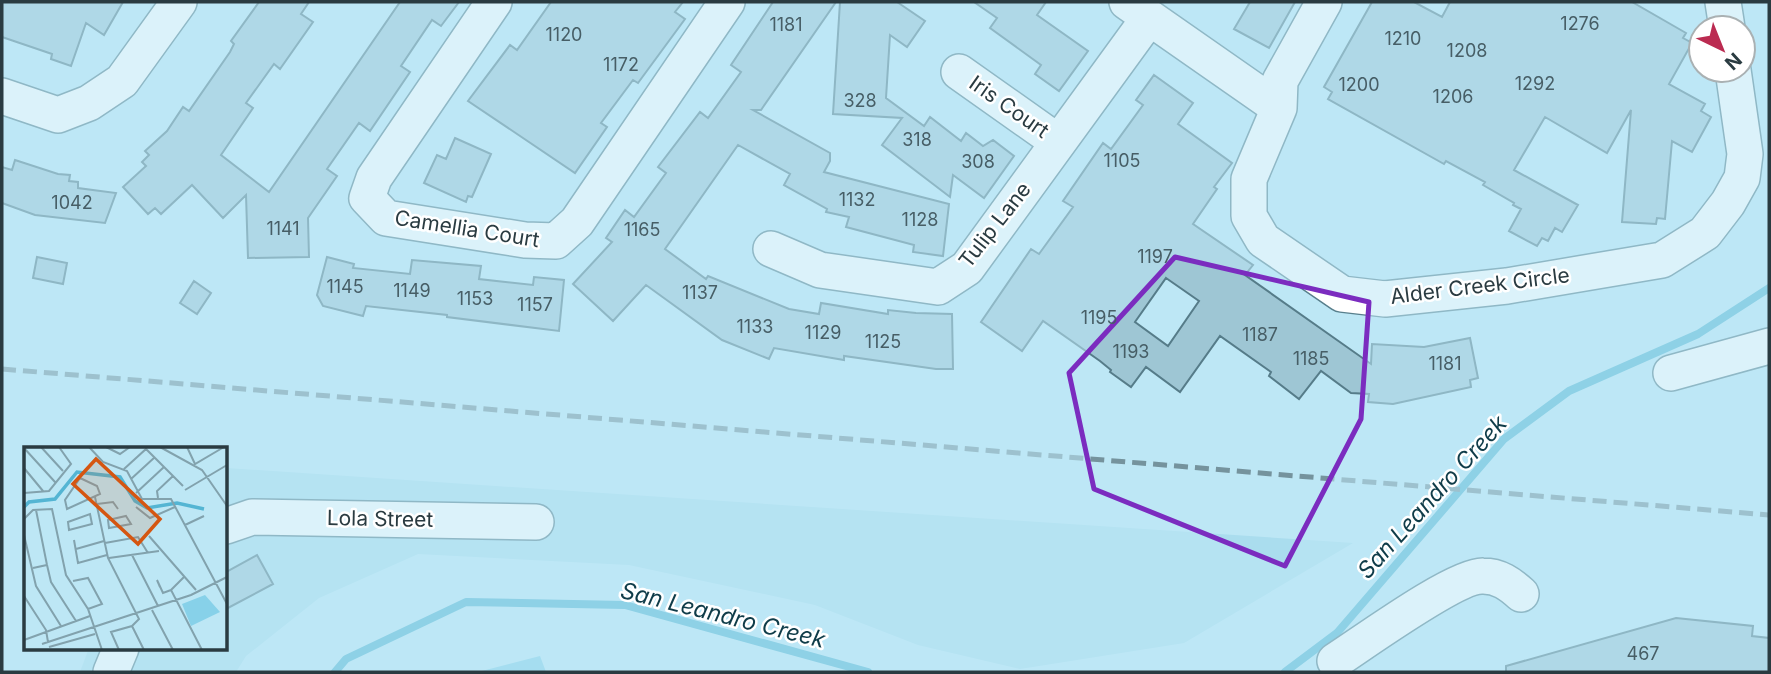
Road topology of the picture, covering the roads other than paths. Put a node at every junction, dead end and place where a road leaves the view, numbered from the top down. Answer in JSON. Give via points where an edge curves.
{"nodes":[{"id":1,"x":179,"y":2,"type":"edge"},
{"id":2,"x":494,"y":2,"type":"edge"},
{"id":3,"x":727,"y":2,"type":"edge"},
{"id":4,"x":1324,"y":2,"type":"edge"},
{"id":5,"x":1138,"y":10,"type":"edge"},
{"id":6,"x":960,"y":72,"type":"dead end"},
{"id":7,"x":1735,"y":84,"type":"edge"},
{"id":8,"x":2,"y":96,"type":"edge"},
{"id":9,"x":1279,"y":108,"type":"junction"},
{"id":10,"x":1058,"y":142,"type":"junction"},
{"id":11,"x":771,"y":248,"type":"dead end"},
{"id":12,"x":1769,"y":345,"type":"edge"},
{"id":13,"x":1671,"y":373,"type":"dead end"},
{"id":14,"x":536,"y":522,"type":"dead end"},
{"id":15,"x":228,"y":525,"type":"edge"},
{"id":16,"x":1521,"y":594,"type":"dead end"},
{"id":17,"x":120,"y":650,"type":"edge"},
{"id":18,"x":1335,"y":661,"type":"dead end"},
{"id":19,"x":111,"y":672,"type":"edge"}],
"edges":[{"from":1,"to":8,"type":"street","via":[[122,80],[89,103],[58,116]]},
{"from":2,"to":3,"type":"street","name":"Camellia Court","via":[[374,178],[367,198],[386,218],[556,242],[576,222]]},
{"from":4,"to":9,"type":"street","name":"Alder Creek Circle","via":[[1280,81]]},
{"from":5,"to":9,"type":"street"},
{"from":5,"to":10,"type":"street","name":"Tulip Lane"},
{"from":6,"to":10,"type":"street","name":"Iris Court"},
{"from":7,"to":9,"type":"street","name":"Alder Creek Circle","via":[[1745,154],[1742,178],[1705,233],[1662,260],[1507,286],[1385,299],[1342,293],[1263,240],[1249,216],[1249,179]]},
{"from":10,"to":11,"type":"street","name":"Tulip Lane","via":[[967,268],[938,287],[820,270]]},
{"from":12,"to":13,"type":"street"},
{"from":14,"to":15,"type":"street","name":"Lola Street","via":[[251,517]]},
{"from":16,"to":18,"type":"street","via":[[1498,578],[1480,575],[1456,584]]},
{"from":17,"to":19,"type":"street"}]}
